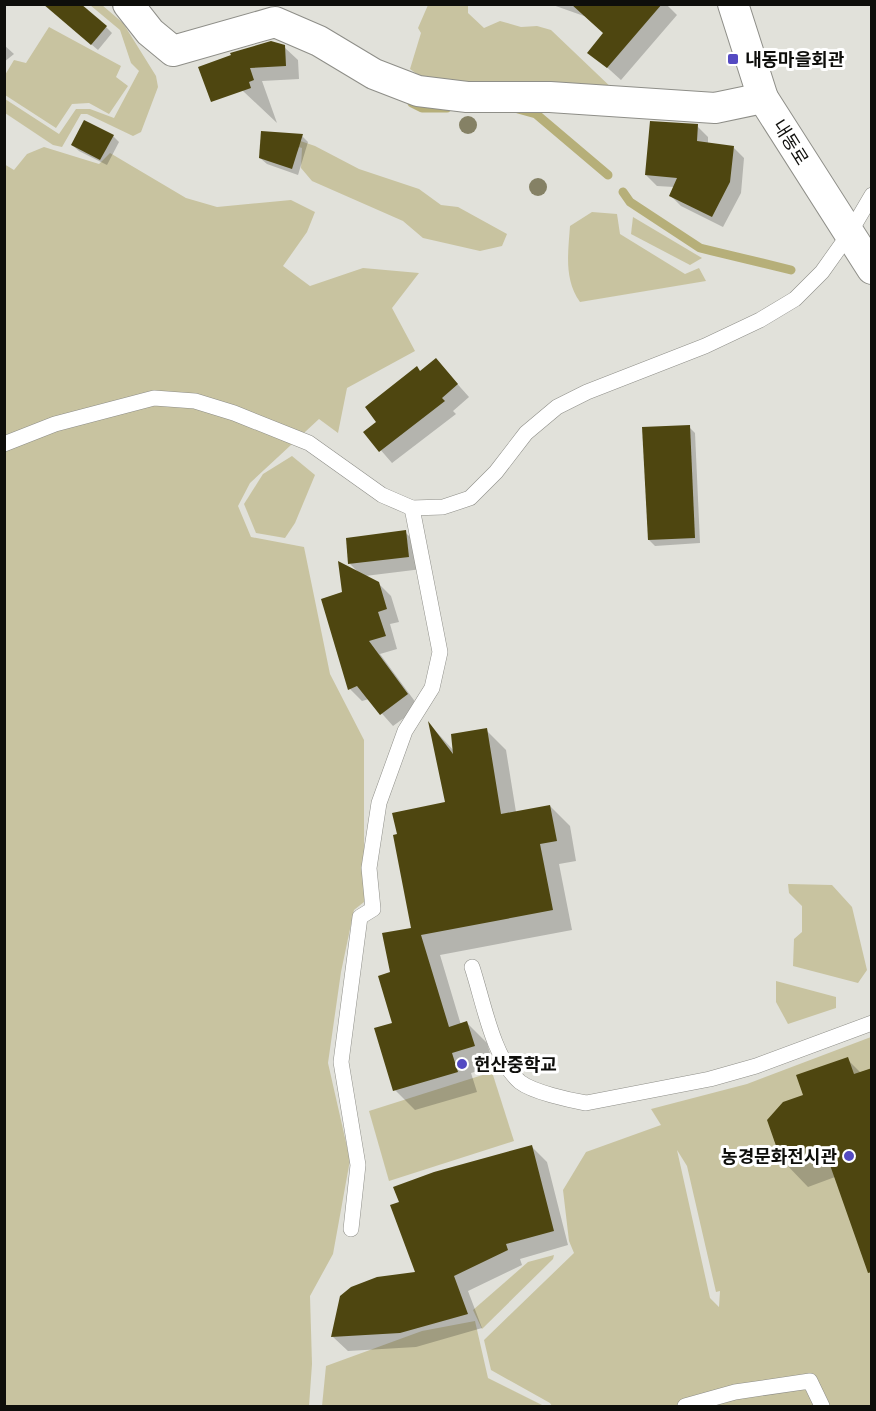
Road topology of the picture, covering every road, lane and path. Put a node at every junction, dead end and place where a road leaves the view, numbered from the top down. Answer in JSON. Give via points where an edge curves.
{"nodes":[{"id":1,"x":128,"y":4,"type":"edge"},
{"id":2,"x":734,"y":4,"type":"edge"},
{"id":3,"x":763,"y":98,"type":"junction"},
{"id":4,"x":872,"y":195,"type":"edge"},
{"id":5,"x":849,"y":234,"type":"junction"},
{"id":6,"x":872,"y":269,"type":"edge"},
{"id":7,"x":4,"y":444,"type":"edge"},
{"id":8,"x":412,"y":508,"type":"junction"},
{"id":9,"x":472,"y":966,"type":"dead end"},
{"id":10,"x":872,"y":1023,"type":"edge"},
{"id":11,"x":351,"y":1229,"type":"dead end"},
{"id":12,"x":684,"y":1407,"type":"edge"},
{"id":13,"x":822,"y":1407,"type":"edge"}],
"edges":[{"from":1,"to":3,"type":"street","via":[[150,32],[173,51],[275,22],[319,41],[374,74],[418,91],[467,97],[550,97],[715,108]]},
{"from":2,"to":3,"type":"street","name":"내동로"},
{"from":3,"to":5,"type":"street","name":"내동로"},
{"from":4,"to":5,"type":"lane"},
{"from":5,"to":6,"type":"street","name":"내동로"},
{"from":5,"to":8,"type":"lane","via":[[822,272],[795,299],[705,346],[557,407],[526,433],[470,498],[443,507]]},
{"from":7,"to":8,"type":"lane","via":[[55,424],[154,398],[195,401],[309,442],[382,495]]},
{"from":8,"to":11,"type":"lane","via":[[440,652],[432,688],[405,731],[379,804],[369,868],[373,909],[360,917],[341,1062],[358,1165]]},
{"from":9,"to":10,"type":"lane","via":[[503,1063],[521,1083],[586,1103],[710,1079]]},
{"from":12,"to":13,"type":"lane","via":[[735,1392],[810,1381]]}]}
